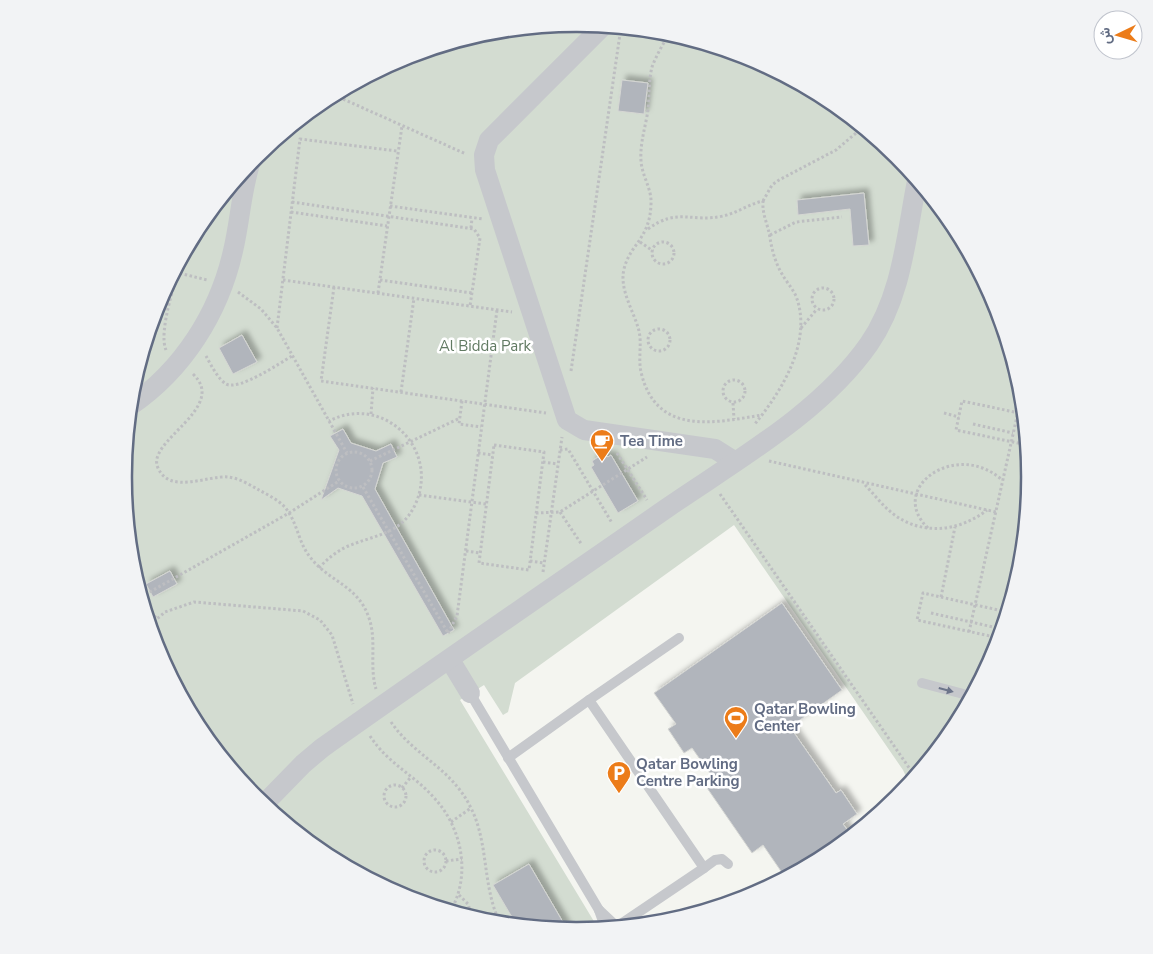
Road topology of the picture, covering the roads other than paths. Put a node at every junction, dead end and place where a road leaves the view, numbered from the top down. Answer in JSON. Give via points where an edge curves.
{"nodes":[{"id":1,"x":596,"y":33,"type":"edge"},
{"id":2,"x":247,"y":179,"type":"edge"},
{"id":3,"x":915,"y":189,"type":"edge"},
{"id":4,"x":139,"y":399,"type":"edge"},
{"id":5,"x":739,"y":458,"type":"junction"},
{"id":6,"x":679,"y":638,"type":"dead end"},
{"id":7,"x":455,"y":657,"type":"junction"},
{"id":8,"x":922,"y":683,"type":"dead end"},
{"id":9,"x":470,"y":694,"type":"joint"},
{"id":10,"x":964,"y":694,"type":"edge"},
{"id":11,"x":589,"y":700,"type":"junction"},
{"id":12,"x":508,"y":758,"type":"junction"},
{"id":13,"x":270,"y":798,"type":"edge"},
{"id":14,"x":728,"y":864,"type":"dead end"},
{"id":15,"x":704,"y":868,"type":"junction"},
{"id":16,"x":599,"y":910,"type":"junction"},
{"id":17,"x":628,"y":919,"type":"edge"},
{"id":18,"x":603,"y":921,"type":"edge"},
{"id":19,"x":611,"y":921,"type":"edge"}],
"edges":[{"from":1,"to":5,"type":"street","via":[[489,140],[484,155],[485,170],[565,415],[580,429],[715,449]]},
{"from":2,"to":4,"type":"street","via":[[223,285],[195,340],[160,383]]},
{"from":3,"to":5,"type":"street","via":[[898,283],[870,343],[857,361],[820,397]]},
{"from":5,"to":7,"type":"street"},
{"from":6,"to":11,"type":"lane"},
{"from":7,"to":9,"type":"street"},
{"from":7,"to":13,"type":"street","via":[[302,764]]},
{"from":8,"to":10,"type":"lane","one_way":true},
{"from":9,"to":12,"type":"lane"},
{"from":11,"to":12,"type":"lane"},
{"from":11,"to":15,"type":"lane"},
{"from":12,"to":16,"type":"lane"},
{"from":14,"to":15,"type":"lane","via":[[718,858]]},
{"from":15,"to":17,"type":"lane"},
{"from":16,"to":18,"type":"lane"},
{"from":16,"to":19,"type":"lane"}]}
